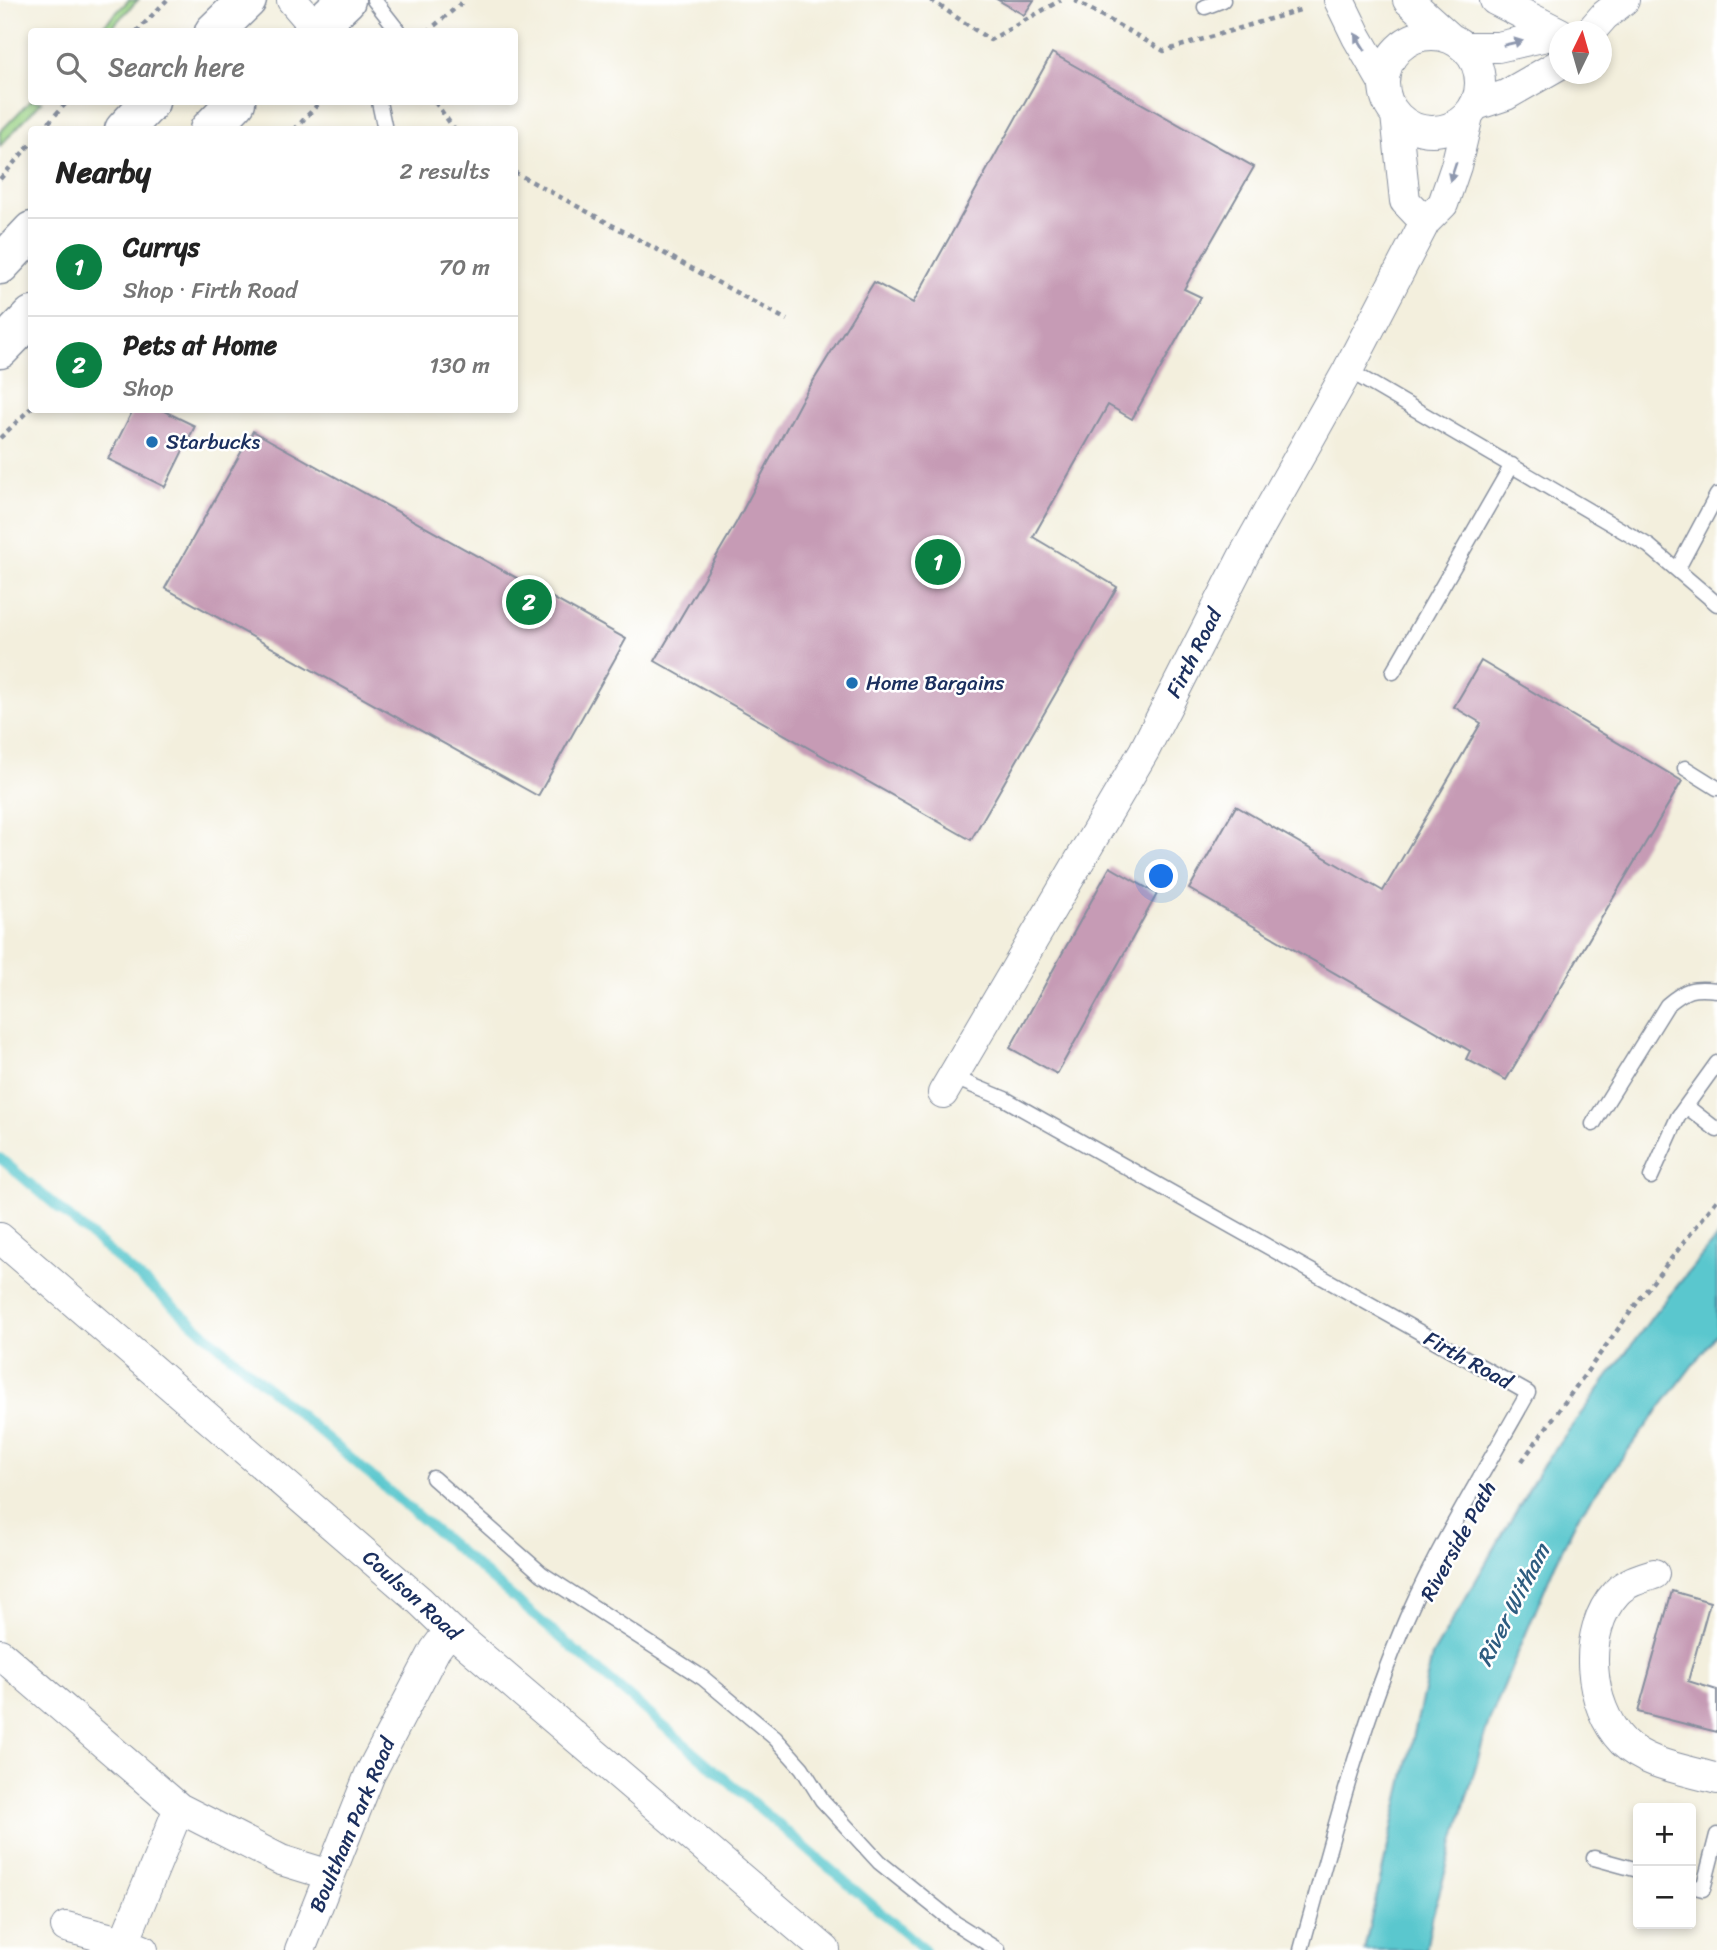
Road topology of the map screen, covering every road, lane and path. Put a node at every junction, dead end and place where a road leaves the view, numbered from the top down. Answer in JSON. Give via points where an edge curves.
{"nodes":[{"id":1,"x":167,"y":0,"type":"edge"},
{"id":2,"x":247,"y":0,"type":"edge"},
{"id":3,"x":346,"y":0,"type":"edge"},
{"id":4,"x":374,"y":0,"type":"edge"},
{"id":5,"x":465,"y":0,"type":"edge"},
{"id":6,"x":930,"y":0,"type":"edge"},
{"id":7,"x":1061,"y":0,"type":"edge"},
{"id":8,"x":1074,"y":0,"type":"edge"},
{"id":9,"x":1223,"y":0,"type":"edge"},
{"id":10,"x":1339,"y":0,"type":"edge"},
{"id":11,"x":1408,"y":0,"type":"edge"},
{"id":12,"x":1495,"y":0,"type":"edge"},
{"id":13,"x":1205,"y":7,"type":"dead end"},
{"id":14,"x":1303,"y":9,"type":"dead end"},
{"id":15,"x":310,"y":23,"type":"edge"},
{"id":16,"x":1549,"y":27,"type":"edge"},
{"id":17,"x":140,"y":28,"type":"edge"},
{"id":18,"x":218,"y":28,"type":"edge"},
{"id":19,"x":396,"y":28,"type":"edge"},
{"id":20,"x":432,"y":28,"type":"edge"},
{"id":21,"x":1549,"y":36,"type":"edge"},
{"id":22,"x":1457,"y":42,"type":"junction"},
{"id":23,"x":1549,"y":70,"type":"edge"},
{"id":24,"x":1383,"y":82,"type":"junction"},
{"id":25,"x":64,"y":105,"type":"edge"},
{"id":26,"x":147,"y":105,"type":"edge"},
{"id":27,"x":233,"y":105,"type":"edge"},
{"id":28,"x":317,"y":105,"type":"edge"},
{"id":29,"x":380,"y":105,"type":"edge"},
{"id":30,"x":437,"y":105,"type":"edge"},
{"id":31,"x":1472,"y":110,"type":"junction"},
{"id":32,"x":1396,"y":115,"type":"junction"},
{"id":33,"x":46,"y":126,"type":"edge"},
{"id":34,"x":128,"y":126,"type":"edge"},
{"id":35,"x":213,"y":126,"type":"edge"},
{"id":36,"x":298,"y":126,"type":"edge"},
{"id":37,"x":384,"y":126,"type":"edge"},
{"id":38,"x":452,"y":126,"type":"edge"},
{"id":39,"x":28,"y":147,"type":"edge"},
{"id":40,"x":518,"y":174,"type":"edge"},
{"id":41,"x":0,"y":179,"type":"edge"},
{"id":42,"x":1425,"y":222,"type":"junction"},
{"id":43,"x":28,"y":235,"type":"edge"},
{"id":44,"x":0,"y":265,"type":"edge"},
{"id":45,"x":28,"y":320,"type":"edge"},
{"id":46,"x":787,"y":320,"type":"dead end"},
{"id":47,"x":0,"y":349,"type":"edge"},
{"id":48,"x":1348,"y":370,"type":"junction"},
{"id":49,"x":28,"y":411,"type":"edge"},
{"id":50,"x":0,"y":438,"type":"edge"},
{"id":51,"x":1512,"y":466,"type":"junction"},
{"id":52,"x":1717,"y":495,"type":"edge"},
{"id":53,"x":1677,"y":570,"type":"junction"},
{"id":54,"x":1717,"y":604,"type":"edge"},
{"id":55,"x":1393,"y":672,"type":"dead end"},
{"id":56,"x":1685,"y":768,"type":"dead end"},
{"id":57,"x":1717,"y":788,"type":"edge"},
{"id":58,"x":1717,"y":990,"type":"edge"},
{"id":59,"x":1717,"y":1063,"type":"edge"},
{"id":60,"x":947,"y":1085,"type":"joint"},
{"id":61,"x":1686,"y":1106,"type":"junction"},
{"id":62,"x":1593,"y":1124,"type":"dead end"},
{"id":63,"x":1717,"y":1130,"type":"edge"},
{"id":64,"x":1651,"y":1177,"type":"dead end"},
{"id":65,"x":1717,"y":1200,"type":"edge"},
{"id":66,"x":0,"y":1238,"type":"edge"},
{"id":67,"x":1516,"y":1471,"type":"dead end"},
{"id":68,"x":433,"y":1478,"type":"dead end"},
{"id":69,"x":1654,"y":1574,"type":"dead end"},
{"id":70,"x":450,"y":1630,"type":"junction"},
{"id":71,"x":0,"y":1654,"type":"edge"},
{"id":72,"x":1717,"y":1779,"type":"edge"},
{"id":73,"x":179,"y":1808,"type":"junction"},
{"id":74,"x":1717,"y":1835,"type":"edge"},
{"id":75,"x":1594,"y":1858,"type":"dead end"},
{"id":76,"x":1633,"y":1869,"type":"edge"},
{"id":77,"x":330,"y":1875,"type":"junction"},
{"id":78,"x":1696,"y":1887,"type":"edge"},
{"id":79,"x":66,"y":1927,"type":"dead end"},
{"id":80,"x":134,"y":1946,"type":"edge"},
{"id":81,"x":300,"y":1950,"type":"edge"},
{"id":82,"x":825,"y":1950,"type":"edge"},
{"id":83,"x":998,"y":1950,"type":"edge"},
{"id":84,"x":1301,"y":1950,"type":"edge"}],
"edges":[{"from":1,"to":17,"type":"path"},
{"from":2,"to":18,"type":"main road"},
{"from":3,"to":15,"type":"main road"},
{"from":4,"to":19,"type":"lane"},
{"from":5,"to":20,"type":"path"},
{"from":6,"to":7,"type":"path","via":[[990,40]]},
{"from":8,"to":14,"type":"path","via":[[1164,51]]},
{"from":9,"to":13,"type":"lane"},
{"from":24,"to":10,"type":"street","one_way":true},
{"from":11,"to":22,"type":"street"},
{"from":12,"to":16,"type":"street"},
{"from":22,"to":21,"type":"street","one_way":true,"via":[[1498,47]]},
{"from":22,"to":24,"type":"street","via":[[1426,35],[1407,41],[1386,67]]},
{"from":22,"to":31,"type":"street","via":[[1477,62],[1481,78]]},
{"from":23,"to":31,"type":"street"},
{"from":24,"to":32,"type":"street"},
{"from":25,"to":33,"type":"path"},
{"from":26,"to":34,"type":"main road"},
{"from":27,"to":35,"type":"main road"},
{"from":28,"to":36,"type":"path"},
{"from":29,"to":37,"type":"lane"},
{"from":30,"to":38,"type":"path"},
{"from":31,"to":32,"type":"street","via":[[1452,127],[1432,131],[1411,126]]},
{"from":31,"to":42,"type":"street","name":"Firth Road","one_way":true,"via":[[1443,204]]},
{"from":32,"to":42,"type":"street","via":[[1405,201]]},
{"from":39,"to":41,"type":"path"},
{"from":40,"to":46,"type":"path"},
{"from":42,"to":48,"type":"street","name":"Firth Road"},
{"from":43,"to":44,"type":"main road"},
{"from":45,"to":47,"type":"main road"},
{"from":48,"to":51,"type":"lane"},
{"from":48,"to":60,"type":"street","name":"Firth Road","via":[[1244,555],[1144,751]]},
{"from":49,"to":50,"type":"path"},
{"from":51,"to":53,"type":"lane","via":[[1648,546]]},
{"from":51,"to":55,"type":"lane"},
{"from":52,"to":53,"type":"lane"},
{"from":53,"to":54,"type":"lane"},
{"from":56,"to":57,"type":"lane"},
{"from":58,"to":62,"type":"lane","via":[[1696,987],[1667,1005]]},
{"from":59,"to":61,"type":"lane"},
{"from":60,"to":84,"type":"lane","name":"Firth Road","via":[[1005,1099],[1528,1393],[1407,1617],[1355,1756]]},
{"from":61,"to":63,"type":"lane"},
{"from":61,"to":64,"type":"lane"},
{"from":65,"to":67,"type":"path","name":"Riverside Path"},
{"from":66,"to":70,"type":"street","name":"Coulson Road"},
{"from":68,"to":83,"type":"lane","via":[[542,1574],[703,1678],[775,1738],[822,1800],[879,1862],[955,1923]]},
{"from":69,"to":72,"type":"street","via":[[1632,1581],[1606,1606],[1594,1650],[1597,1696],[1623,1742],[1650,1759]]},
{"from":70,"to":77,"type":"street","name":"Boultham Park Road","via":[[370,1774]]},
{"from":70,"to":82,"type":"street","name":"Coulson Road"},
{"from":71,"to":73,"type":"street"},
{"from":73,"to":77,"type":"street","via":[[281,1860]]},
{"from":73,"to":80,"type":"street"},
{"from":74,"to":78,"type":"lane","via":[[1703,1889]]},
{"from":75,"to":76,"type":"lane"},
{"from":77,"to":81,"type":"street","name":"Boultham Park Road"},
{"from":79,"to":80,"type":"street"}]}
